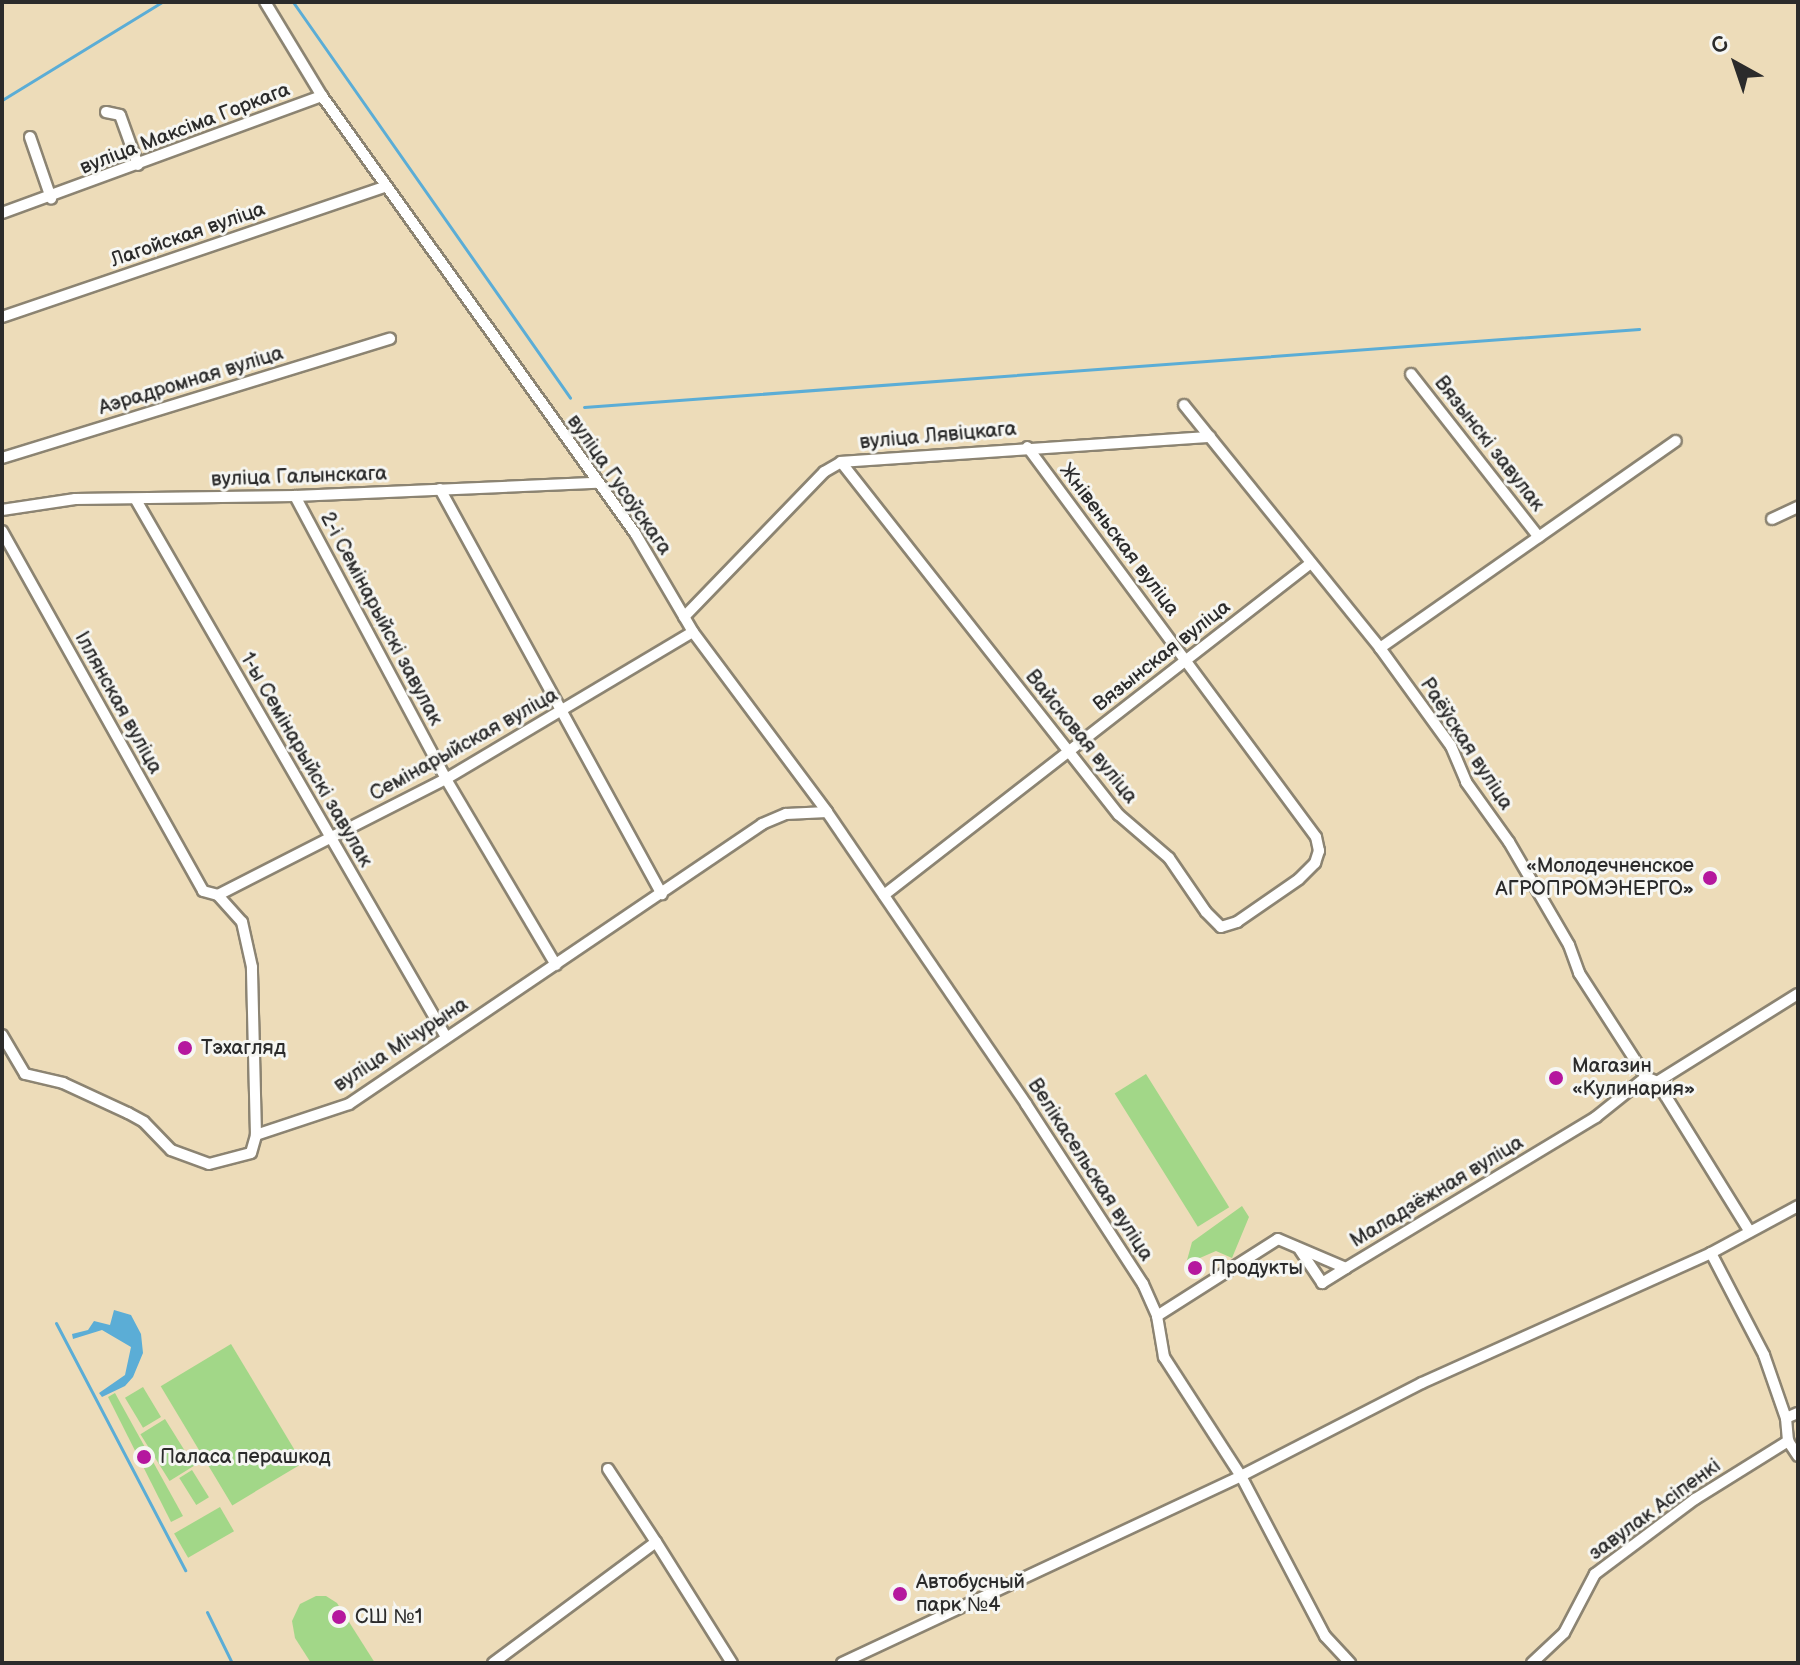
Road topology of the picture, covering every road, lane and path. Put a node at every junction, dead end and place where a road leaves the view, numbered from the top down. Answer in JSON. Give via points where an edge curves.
{"nodes":[{"id":1,"x":265,"y":2,"type":"edge"},
{"id":2,"x":322,"y":96,"type":"junction"},
{"id":3,"x":106,"y":112,"type":"dead end"},
{"id":4,"x":30,"y":137,"type":"dead end"},
{"id":5,"x":138,"y":165,"type":"junction"},
{"id":6,"x":386,"y":186,"type":"junction"},
{"id":7,"x":51,"y":198,"type":"junction"},
{"id":8,"x":2,"y":213,"type":"edge"},
{"id":9,"x":2,"y":317,"type":"edge"},
{"id":10,"x":390,"y":339,"type":"dead end"},
{"id":11,"x":1411,"y":374,"type":"dead end"},
{"id":12,"x":1184,"y":405,"type":"dead end"},
{"id":13,"x":1210,"y":437,"type":"junction"},
{"id":14,"x":1676,"y":441,"type":"dead end"},
{"id":15,"x":1027,"y":447,"type":"junction"},
{"id":16,"x":2,"y":458,"type":"edge"},
{"id":17,"x":841,"y":462,"type":"junction"},
{"id":18,"x":597,"y":483,"type":"junction"},
{"id":19,"x":440,"y":489,"type":"junction"},
{"id":20,"x":295,"y":496,"type":"junction"},
{"id":21,"x":136,"y":500,"type":"junction"},
{"id":22,"x":1798,"y":507,"type":"edge"},
{"id":23,"x":2,"y":510,"type":"edge"},
{"id":24,"x":1772,"y":519,"type":"dead end"},
{"id":25,"x":2,"y":531,"type":"edge"},
{"id":26,"x":1539,"y":537,"type":"junction"},
{"id":27,"x":1311,"y":563,"type":"junction"},
{"id":28,"x":684,"y":617,"type":"junction"},
{"id":29,"x":693,"y":632,"type":"junction"},
{"id":30,"x":1380,"y":648,"type":"junction"},
{"id":31,"x":1186,"y":660,"type":"junction"},
{"id":32,"x":563,"y":711,"type":"junction"},
{"id":33,"x":1067,"y":752,"type":"junction"},
{"id":34,"x":446,"y":779,"type":"junction"},
{"id":35,"x":827,"y":812,"type":"junction"},
{"id":36,"x":329,"y":838,"type":"junction"},
{"id":37,"x":1319,"y":851,"type":"joint"},
{"id":38,"x":662,"y":894,"type":"junction"},
{"id":39,"x":218,"y":895,"type":"junction"},
{"id":40,"x":884,"y":895,"type":"junction"},
{"id":41,"x":556,"y":965,"type":"junction"},
{"id":42,"x":1798,"y":994,"type":"edge"},
{"id":43,"x":2,"y":1035,"type":"edge"},
{"id":44,"x":446,"y":1037,"type":"junction"},
{"id":45,"x":1646,"y":1077,"type":"junction"},
{"id":46,"x":1657,"y":1082,"type":"junction"},
{"id":47,"x":256,"y":1135,"type":"junction"},
{"id":48,"x":1798,"y":1206,"type":"edge"},
{"id":49,"x":1750,"y":1232,"type":"junction"},
{"id":50,"x":1299,"y":1249,"type":"junction"},
{"id":51,"x":1711,"y":1253,"type":"junction"},
{"id":52,"x":1346,"y":1268,"type":"junction"},
{"id":53,"x":1157,"y":1316,"type":"junction"},
{"id":54,"x":1798,"y":1413,"type":"edge"},
{"id":55,"x":1786,"y":1418,"type":"junction"},
{"id":56,"x":1788,"y":1441,"type":"junction"},
{"id":57,"x":1798,"y":1456,"type":"edge"},
{"id":58,"x":608,"y":1469,"type":"dead end"},
{"id":59,"x":1241,"y":1476,"type":"junction"},
{"id":60,"x":656,"y":1542,"type":"junction"},
{"id":61,"x":493,"y":1663,"type":"edge"},
{"id":62,"x":732,"y":1663,"type":"edge"},
{"id":63,"x":842,"y":1663,"type":"edge"},
{"id":64,"x":1350,"y":1663,"type":"edge"},
{"id":65,"x":1532,"y":1663,"type":"edge"}],
"edges":[{"from":1,"to":2,"type":"street","name":"вуліца Максіма Горкага"},
{"from":2,"to":5,"type":"street","name":"вуліца Максіма Горкага"},
{"from":2,"to":6,"type":"street","name":"вуліца Гусоўскага"},
{"from":3,"to":5,"type":"street","via":[[120,115]]},
{"from":4,"to":7,"type":"street"},
{"from":5,"to":7,"type":"street","name":"вуліца Максіма Горкага"},
{"from":6,"to":9,"type":"street","name":"Лагойская вуліца"},
{"from":6,"to":18,"type":"street","name":"вуліца Гусоўскага"},
{"from":7,"to":8,"type":"street","name":"вуліца Максіма Горкага"},
{"from":10,"to":16,"type":"street","name":"Аэрадромная вуліца"},
{"from":11,"to":26,"type":"street","name":"Вязынскі завулак"},
{"from":12,"to":13,"type":"street","name":"Раёўская вуліца"},
{"from":13,"to":15,"type":"street","name":"вуліца Лявіцкага"},
{"from":13,"to":27,"type":"street","name":"Раёўская вуліца"},
{"from":14,"to":26,"type":"street"},
{"from":15,"to":17,"type":"street","name":"вуліца Лявіцкага"},
{"from":15,"to":31,"type":"street","name":"Жнівеньская вуліца"},
{"from":17,"to":28,"type":"street","name":"вуліца Лявіцкага","via":[[824,472]]},
{"from":17,"to":33,"type":"street","name":"Вайсковая вуліца"},
{"from":18,"to":19,"type":"street","name":"вуліца Галынскага"},
{"from":18,"to":28,"type":"street","name":"вуліца Гусоўскага","via":[[635,533]]},
{"from":19,"to":20,"type":"street","name":"вуліца Галынскага"},
{"from":19,"to":32,"type":"street"},
{"from":20,"to":21,"type":"street","name":"вуліца Галынскага"},
{"from":20,"to":34,"type":"street","name":"2-і Семінарыйскі завулак"},
{"from":21,"to":23,"type":"street","name":"вуліца Галынскага","via":[[75,499]]},
{"from":21,"to":36,"type":"street","name":"1-ы Семінарыйскі завулак"},
{"from":22,"to":24,"type":"street"},
{"from":25,"to":39,"type":"street","name":"Іллянская вуліца","via":[[203,891]]},
{"from":26,"to":30,"type":"street"},
{"from":27,"to":30,"type":"street","name":"Раёўская вуліца"},
{"from":27,"to":31,"type":"street","name":"Вязынская вуліца"},
{"from":28,"to":29,"type":"street","name":"вуліца Гусоўскага"},
{"from":29,"to":32,"type":"street","name":"Семінарыйская вуліца"},
{"from":29,"to":35,"type":"street","name":"вуліца Гусоўскага"},
{"from":30,"to":45,"type":"street","name":"Раёўская вуліца","via":[[1451,746],[1466,782],[1509,842],[1569,945],[1579,973]]},
{"from":31,"to":33,"type":"street","name":"Вязынская вуліца"},
{"from":31,"to":37,"type":"street","name":"Жнівеньская вуліца","via":[[1307,821]]},
{"from":32,"to":34,"type":"street","name":"Семінарыйская вуліца"},
{"from":32,"to":38,"type":"street"},
{"from":33,"to":37,"type":"street","name":"Вайсковая вуліца","via":[[1119,815],[1169,858],[1221,927],[1237,922],[1299,879]]},
{"from":33,"to":40,"type":"street","name":"Вязынская вуліца"},
{"from":34,"to":36,"type":"street","name":"Семінарыйская вуліца"},
{"from":34,"to":41,"type":"street","name":"2-і Семінарыйскі завулак"},
{"from":35,"to":38,"type":"street","name":"вуліца Мічурына","via":[[786,814],[762,824]]},
{"from":35,"to":40,"type":"street","name":"вуліца Гусоўскага"},
{"from":36,"to":39,"type":"street","name":"Семінарыйская вуліца"},
{"from":36,"to":44,"type":"street","name":"1-ы Семінарыйскі завулак"},
{"from":38,"to":41,"type":"street","name":"вуліца Мічурына"},
{"from":39,"to":47,"type":"street","via":[[242,922],[250,951]]},
{"from":40,"to":53,"type":"street","name":"Велікасельская вуліца","via":[[1110,1232]]},
{"from":41,"to":44,"type":"street","name":"вуліца Мічурына"},
{"from":42,"to":46,"type":"street"},
{"from":43,"to":47,"type":"street","name":"вуліца Мічурына","via":[[25,1074],[63,1083],[119,1108],[144,1122],[171,1150],[209,1164],[251,1153]]},
{"from":44,"to":47,"type":"street","name":"вуліца Мічурына","via":[[349,1104]]},
{"from":45,"to":46,"type":"street"},
{"from":45,"to":52,"type":"street","name":"Маладзёжная вуліца","via":[[1596,1117]]},
{"from":46,"to":49,"type":"street"},
{"from":48,"to":49,"type":"street"},
{"from":49,"to":51,"type":"street"},
{"from":50,"to":52,"type":"street","name":"Маладзёжная вуліца"},
{"from":50,"to":52,"type":"street","via":[[1322,1283]]},
{"from":50,"to":53,"type":"street","name":"Маладзёжная вуліца","via":[[1278,1239]]},
{"from":51,"to":55,"type":"street","via":[[1764,1355]]},
{"from":51,"to":59,"type":"street","via":[[1422,1383]]},
{"from":53,"to":59,"type":"street","name":"Велікасельская вуліца","via":[[1164,1357]]},
{"from":54,"to":55,"type":"street"},
{"from":55,"to":56,"type":"street"},
{"from":56,"to":57,"type":"street"},
{"from":56,"to":65,"type":"street","name":"завулак Асіпенкі","via":[[1695,1499],[1595,1574],[1564,1633]]},
{"from":58,"to":60,"type":"street"},
{"from":59,"to":63,"type":"street"},
{"from":59,"to":64,"type":"street","via":[[1325,1636]]},
{"from":60,"to":61,"type":"street"},
{"from":60,"to":62,"type":"street"}]}
